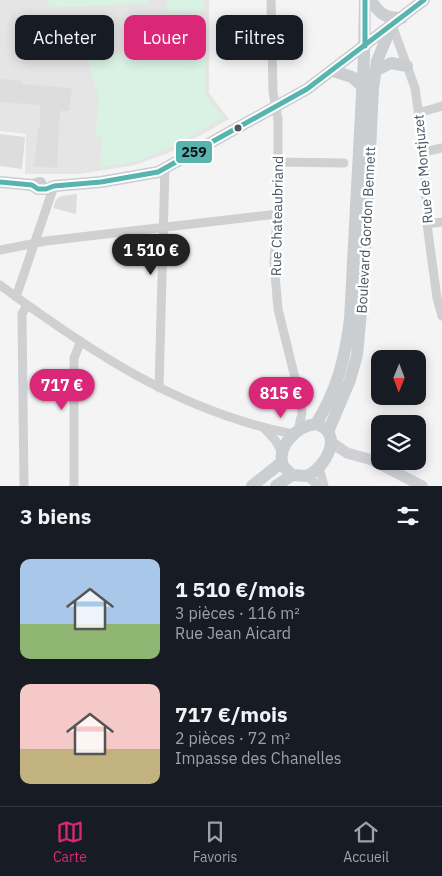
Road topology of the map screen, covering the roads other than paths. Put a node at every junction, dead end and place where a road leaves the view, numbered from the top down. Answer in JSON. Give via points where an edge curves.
{"nodes":[{"id":1,"x":271,"y":0,"type":"edge"},
{"id":2,"x":365,"y":0,"type":"edge"},
{"id":3,"x":371,"y":0,"type":"edge"},
{"id":4,"x":424,"y":0,"type":"edge"},
{"id":5,"x":397,"y":21,"type":"junction"},
{"id":6,"x":365,"y":46,"type":"junction"},
{"id":7,"x":407,"y":66,"type":"junction"},
{"id":8,"x":333,"y":71,"type":"junction"},
{"id":9,"x":375,"y":71,"type":"junction"},
{"id":10,"x":363,"y":87,"type":"junction"},
{"id":11,"x":276,"y":106,"type":"junction"},
{"id":12,"x":442,"y":106,"type":"edge"},
{"id":13,"x":418,"y":113,"type":"junction"},
{"id":14,"x":442,"y":148,"type":"edge"},
{"id":15,"x":424,"y":152,"type":"junction"},
{"id":16,"x":278,"y":162,"type":"junction"},
{"id":17,"x":344,"y":163,"type":"dead end"},
{"id":18,"x":165,"y":167,"type":"junction"},
{"id":19,"x":0,"y":182,"type":"edge"},
{"id":20,"x":54,"y":186,"type":"junction"},
{"id":21,"x":278,"y":214,"type":"junction"},
{"id":22,"x":442,"y":222,"type":"edge"},
{"id":23,"x":427,"y":224,"type":"junction"},
{"id":24,"x":164,"y":228,"type":"junction"},
{"id":25,"x":34,"y":243,"type":"junction"},
{"id":26,"x":0,"y":250,"type":"edge"},
{"id":27,"x":438,"y":265,"type":"edge"},
{"id":28,"x":0,"y":285,"type":"edge"},
{"id":29,"x":16,"y":297,"type":"junction"},
{"id":30,"x":27,"y":305,"type":"junction"},
{"id":31,"x":442,"y":316,"type":"edge"},
{"id":32,"x":80,"y":343,"type":"junction"},
{"id":33,"x":159,"y":388,"type":"junction"},
{"id":34,"x":263,"y":427,"type":"junction"},
{"id":35,"x":304,"y":428,"type":"junction"},
{"id":36,"x":330,"y":437,"type":"junction"},
{"id":37,"x":347,"y":453,"type":"junction"},
{"id":38,"x":282,"y":457,"type":"junction"},
{"id":39,"x":323,"y":463,"type":"junction"},
{"id":40,"x":292,"y":475,"type":"junction"},
{"id":41,"x":307,"y":476,"type":"junction"},
{"id":42,"x":24,"y":486,"type":"edge"},
{"id":43,"x":74,"y":486,"type":"edge"},
{"id":44,"x":252,"y":486,"type":"edge"},
{"id":45,"x":276,"y":486,"type":"edge"},
{"id":46,"x":318,"y":486,"type":"edge"},
{"id":47,"x":324,"y":486,"type":"edge"},
{"id":48,"x":422,"y":486,"type":"edge"}],
"edges":[{"from":1,"to":11,"type":"street","name":"Rue Chateaubriand","via":[[270,49]]},
{"from":2,"to":6,"type":"main road","name":"Boulevard Gordon Bennett"},
{"from":3,"to":5,"type":"main road","via":[[379,13]]},
{"from":4,"to":5,"type":"main road"},
{"from":5,"to":6,"type":"main road"},
{"from":5,"to":7,"type":"street","name":"Rue de Montjuzet"},
{"from":5,"to":9,"type":"main road","name":"Boulevard Gordon Bennett"},
{"from":6,"to":8,"type":"main road"},
{"from":6,"to":10,"type":"main road","name":"Boulevard Gordon Bennett"},
{"from":7,"to":9,"type":"main road","via":[[391,63]]},
{"from":7,"to":13,"type":"street","name":"Rue de Montjuzet"},
{"from":8,"to":10,"type":"main road","via":[[352,77]]},
{"from":8,"to":11,"type":"main road"},
{"from":9,"to":36,"type":"main road","name":"Boulevard Gordon Bennett","via":[[357,355]]},
{"from":10,"to":35,"type":"main road","name":"Boulevard Gordon Bennett","via":[[346,350],[331,400]]},
{"from":11,"to":16,"type":"street","name":"Rue Chateaubriand"},
{"from":11,"to":18,"type":"main road"},
{"from":12,"to":13,"type":"street"},
{"from":13,"to":15,"type":"street","name":"Rue de Montjuzet"},
{"from":14,"to":15,"type":"street"},
{"from":15,"to":23,"type":"street","name":"Rue de Montjuzet"},
{"from":16,"to":17,"type":"street"},
{"from":16,"to":21,"type":"street","name":"Rue Chateaubriand"},
{"from":18,"to":20,"type":"main road","via":[[158,172],[101,182]]},
{"from":18,"to":24,"type":"street"},
{"from":19,"to":20,"type":"main road","via":[[32,185],[47,182]]},
{"from":20,"to":25,"type":"street"},
{"from":21,"to":24,"type":"street"},
{"from":21,"to":35,"type":"street","name":"Rue Chateaubriand","via":[[274,262],[278,309],[298,386]]},
{"from":22,"to":23,"type":"street"},
{"from":23,"to":27,"type":"street","name":"Rue de Montjuzet"},
{"from":24,"to":25,"type":"street"},
{"from":24,"to":33,"type":"street"},
{"from":25,"to":26,"type":"street"},
{"from":25,"to":29,"type":"street"},
{"from":27,"to":31,"type":"street","name":"Rue de Montjuzet","via":[[436,298]]},
{"from":28,"to":29,"type":"street"},
{"from":29,"to":30,"type":"street"},
{"from":30,"to":32,"type":"street"},
{"from":30,"to":42,"type":"street","via":[[22,314]]},
{"from":32,"to":33,"type":"street"},
{"from":32,"to":43,"type":"street","via":[[74,358]]},
{"from":33,"to":34,"type":"street"},
{"from":34,"to":35,"type":"street"},
{"from":34,"to":38,"type":"street","via":[[270,433]]},
{"from":35,"to":36,"type":"main road"},
{"from":35,"to":38,"type":"main road"},
{"from":36,"to":37,"type":"street"},
{"from":36,"to":39,"type":"main road"},
{"from":37,"to":39,"type":"street"},
{"from":37,"to":48,"type":"street","via":[[372,460]]},
{"from":38,"to":40,"type":"main road","via":[[285,469]]},
{"from":38,"to":44,"type":"main road"},
{"from":39,"to":41,"type":"main road"},
{"from":39,"to":47,"type":"street"},
{"from":40,"to":41,"type":"main road"},
{"from":40,"to":45,"type":"main road"},
{"from":41,"to":46,"type":"street"}]}
